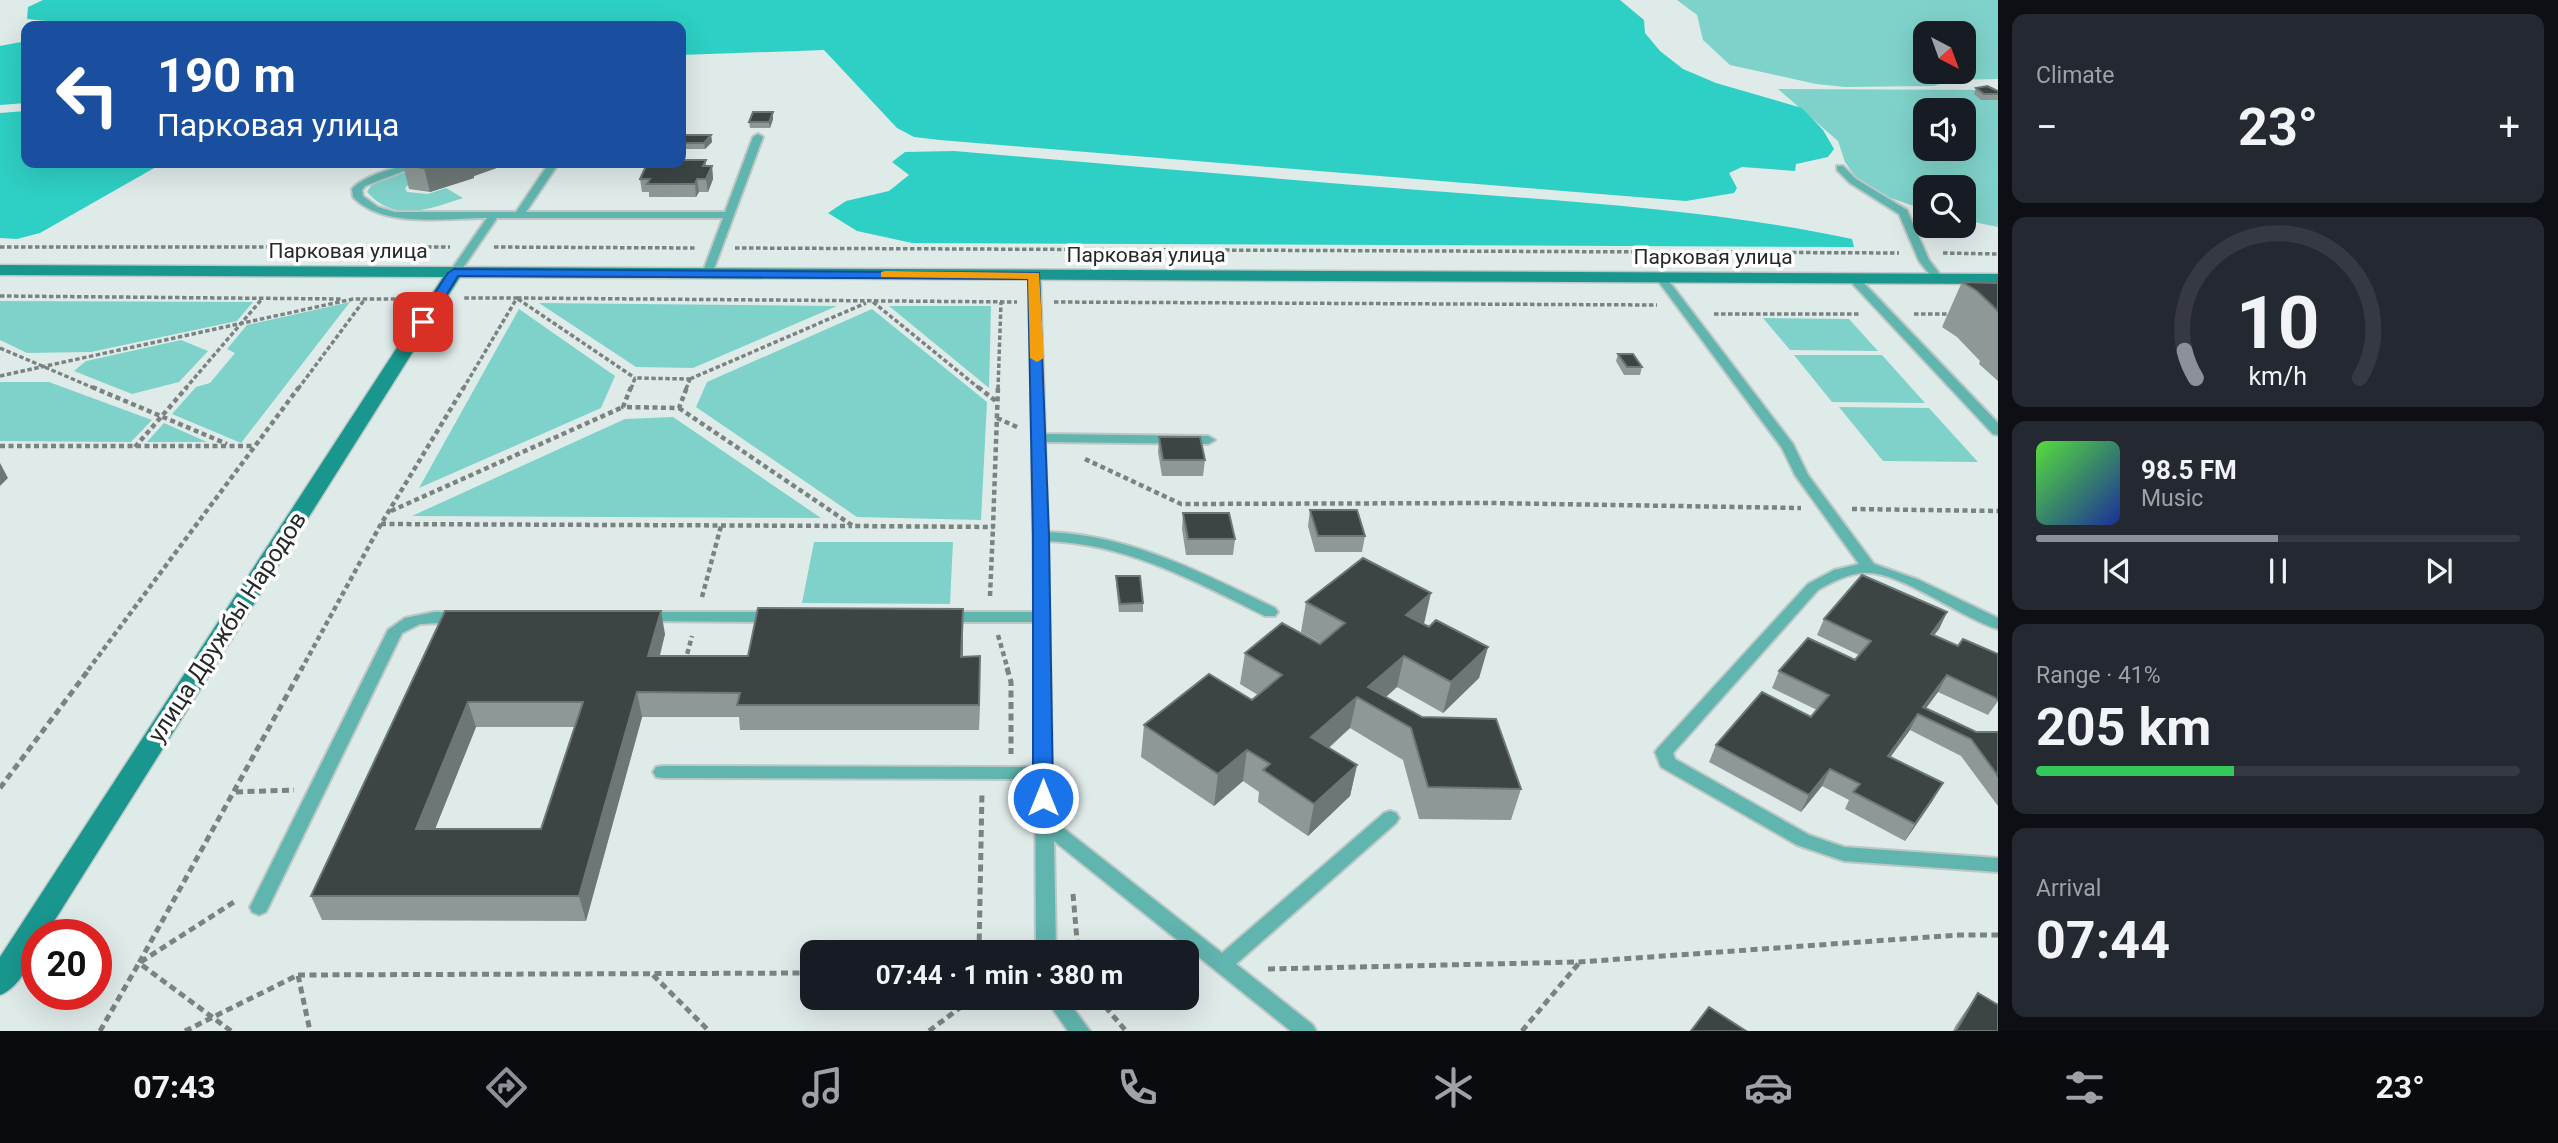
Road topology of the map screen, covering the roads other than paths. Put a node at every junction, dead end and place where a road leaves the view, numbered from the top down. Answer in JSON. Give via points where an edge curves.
{"nodes":[{"id":1,"x":758,"y":137,"type":"dead end"},
{"id":2,"x":406,"y":168,"type":"edge"},
{"id":3,"x":551,"y":168,"type":"edge"},
{"id":4,"x":1840,"y":168,"type":"dead end"},
{"id":5,"x":520,"y":213,"type":"junction"},
{"id":6,"x":495,"y":214,"type":"junction"},
{"id":7,"x":729,"y":215,"type":"junction"},
{"id":8,"x":0,"y":270,"type":"edge"},
{"id":9,"x":454,"y":273,"type":"junction"},
{"id":10,"x":708,"y":274,"type":"junction"},
{"id":11,"x":1035,"y":275,"type":"junction"},
{"id":12,"x":1661,"y":278,"type":"junction"},
{"id":13,"x":1853,"y":278,"type":"junction"},
{"id":14,"x":1938,"y":278,"type":"junction"},
{"id":15,"x":1998,"y":279,"type":"edge"},
{"id":16,"x":1998,"y":431,"type":"edge"},
{"id":17,"x":1040,"y":438,"type":"junction"},
{"id":18,"x":1208,"y":440,"type":"dead end"},
{"id":19,"x":1041,"y":536,"type":"junction"},
{"id":20,"x":1869,"y":568,"type":"junction"},
{"id":21,"x":1270,"y":612,"type":"dead end"},
{"id":22,"x":474,"y":617,"type":"edge"},
{"id":23,"x":627,"y":617,"type":"edge"},
{"id":24,"x":790,"y":617,"type":"edge"},
{"id":25,"x":924,"y":617,"type":"edge"},
{"id":26,"x":1041,"y":617,"type":"junction"},
{"id":27,"x":1998,"y":624,"type":"edge"},
{"id":28,"x":662,"y":772,"type":"dead end"},
{"id":29,"x":1043,"y":773,"type":"junction"},
{"id":30,"x":1390,"y":818,"type":"dead end"},
{"id":31,"x":1043,"y":822,"type":"junction"},
{"id":32,"x":1998,"y":865,"type":"edge"},
{"id":33,"x":259,"y":908,"type":"dead end"},
{"id":34,"x":1046,"y":940,"type":"edge"},
{"id":35,"x":1225,"y":967,"type":"junction"},
{"id":36,"x":0,"y":982,"type":"edge"},
{"id":37,"x":1064,"y":1010,"type":"edge"},
{"id":38,"x":1080,"y":1031,"type":"edge"},
{"id":39,"x":1306,"y":1031,"type":"edge"}],
"edges":[{"from":1,"to":7,"type":"lane"},
{"from":2,"to":6,"type":"lane","via":[[362,184],[358,197],[374,209],[395,215]]},
{"from":3,"to":5,"type":"lane"},
{"from":4,"to":14,"type":"lane","via":[[1903,212],[1920,253]]},
{"from":5,"to":6,"type":"lane"},
{"from":5,"to":7,"type":"lane"},
{"from":6,"to":9,"type":"lane"},
{"from":7,"to":10,"type":"lane"},
{"from":8,"to":9,"type":"street","name":"Парковая улица"},
{"from":9,"to":10,"type":"street","name":"Парковая улица"},
{"from":9,"to":36,"type":"street","name":"улица Дружбы Народов"},
{"from":10,"to":11,"type":"street","name":"Парковая улица"},
{"from":11,"to":12,"type":"street","name":"Парковая улица"},
{"from":11,"to":17,"type":"lane"},
{"from":12,"to":13,"type":"street","name":"Парковая улица"},
{"from":12,"to":20,"type":"lane","via":[[1788,447],[1802,475]]},
{"from":13,"to":14,"type":"street","name":"Парковая улица"},
{"from":13,"to":16,"type":"lane"},
{"from":14,"to":15,"type":"street","name":"Парковая улица"},
{"from":17,"to":18,"type":"lane"},
{"from":17,"to":19,"type":"lane"},
{"from":19,"to":21,"type":"lane","via":[[1081,537],[1132,548]]},
{"from":19,"to":26,"type":"lane"},
{"from":20,"to":27,"type":"lane"},
{"from":20,"to":32,"type":"lane","via":[[1813,587],[1664,751],[1667,763],[1824,849]]},
{"from":22,"to":33,"type":"lane","via":[[419,617],[396,630]]},
{"from":23,"to":24,"type":"lane"},
{"from":25,"to":26,"type":"lane"},
{"from":26,"to":29,"type":"lane"},
{"from":28,"to":29,"type":"lane"},
{"from":29,"to":31,"type":"lane"},
{"from":30,"to":35,"type":"lane"},
{"from":31,"to":34,"type":"lane"},
{"from":31,"to":35,"type":"lane"},
{"from":35,"to":39,"type":"lane"},
{"from":37,"to":38,"type":"lane"}]}
